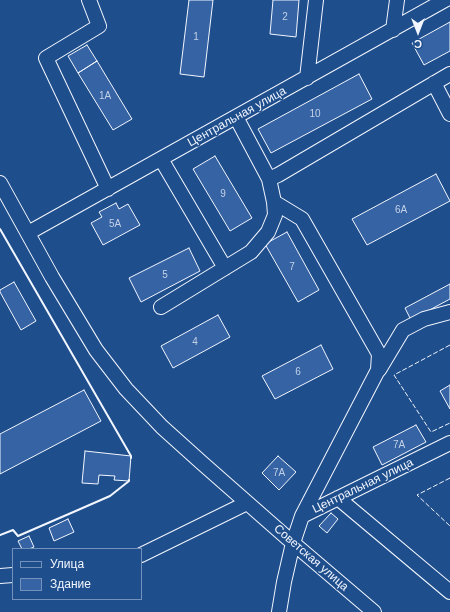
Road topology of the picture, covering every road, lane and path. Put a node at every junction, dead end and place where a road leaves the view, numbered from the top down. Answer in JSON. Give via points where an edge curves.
{"nodes":[{"id":1,"x":89,"y":0,"type":"edge"},
{"id":2,"x":316,"y":0,"type":"edge"},
{"id":3,"x":397,"y":0,"type":"edge"},
{"id":4,"x":445,"y":0,"type":"edge"},
{"id":5,"x":393,"y":30,"type":"junction"},
{"id":6,"x":450,"y":74,"type":"edge"},
{"id":7,"x":308,"y":78,"type":"junction"},
{"id":8,"x":434,"y":83,"type":"junction"},
{"id":9,"x":450,"y":114,"type":"edge"},
{"id":10,"x":236,"y":117,"type":"junction"},
{"id":11,"x":161,"y":159,"type":"junction"},
{"id":12,"x":269,"y":179,"type":"junction"},
{"id":13,"x":0,"y":183,"type":"edge"},
{"id":14,"x":108,"y":189,"type":"junction"},
{"id":15,"x":274,"y":202,"type":"junction"},
{"id":16,"x":28,"y":233,"type":"junction"},
{"id":17,"x":225,"y":268,"type":"junction"},
{"id":18,"x":161,"y":307,"type":"dead end"},
{"id":19,"x":450,"y":312,"type":"edge"},
{"id":20,"x":378,"y":370,"type":"junction"},
{"id":21,"x":450,"y":443,"type":"edge"},
{"id":22,"x":338,"y":498,"type":"junction"},
{"id":23,"x":248,"y":503,"type":"junction"},
{"id":24,"x":302,"y":516,"type":"junction"},
{"id":25,"x":293,"y":544,"type":"junction"},
{"id":26,"x":142,"y":555,"type":"edge"},
{"id":27,"x":12,"y":575,"type":"edge"},
{"id":28,"x":0,"y":576,"type":"edge"},
{"id":29,"x":450,"y":592,"type":"edge"},
{"id":30,"x":279,"y":612,"type":"edge"},
{"id":31,"x":374,"y":612,"type":"edge"}],
"edges":[{"from":1,"to":14,"type":"street","via":[[99,26],[46,58]]},
{"from":2,"to":7,"type":"street"},
{"from":3,"to":5,"type":"street"},
{"from":4,"to":5,"type":"street","name":"Центральная улица"},
{"from":5,"to":7,"type":"street","name":"Центральная улица"},
{"from":6,"to":8,"type":"street"},
{"from":7,"to":10,"type":"street","name":"Центральная улица"},
{"from":8,"to":9,"type":"street"},
{"from":8,"to":12,"type":"street"},
{"from":10,"to":11,"type":"street","name":"Центральная улица"},
{"from":10,"to":12,"type":"street"},
{"from":11,"to":14,"type":"street","name":"Центральная улица"},
{"from":11,"to":17,"type":"street"},
{"from":12,"to":15,"type":"street"},
{"from":13,"to":16,"type":"street","name":"Советская улица"},
{"from":14,"to":16,"type":"street","name":"Центральная улица"},
{"from":15,"to":17,"type":"street","via":[[275,215],[268,232],[251,252]]},
{"from":15,"to":20,"type":"street","via":[[302,219],[379,354]]},
{"from":16,"to":23,"type":"street","name":"Советская улица","via":[[96,350],[126,389],[162,427]]},
{"from":17,"to":18,"type":"street"},
{"from":19,"to":20,"type":"street","via":[[424,319],[404,330]]},
{"from":20,"to":24,"type":"street"},
{"from":21,"to":22,"type":"street","name":"Центральная улица"},
{"from":22,"to":24,"type":"street","name":"Центральная улица"},
{"from":22,"to":29,"type":"street"},
{"from":23,"to":25,"type":"street","name":"Советская улица"},
{"from":23,"to":26,"type":"street"},
{"from":24,"to":25,"type":"street","name":"Центральная улица"},
{"from":25,"to":30,"type":"street","name":"Центральная улица"},
{"from":25,"to":31,"type":"street","name":"Советская улица"},
{"from":27,"to":28,"type":"street"}]}
